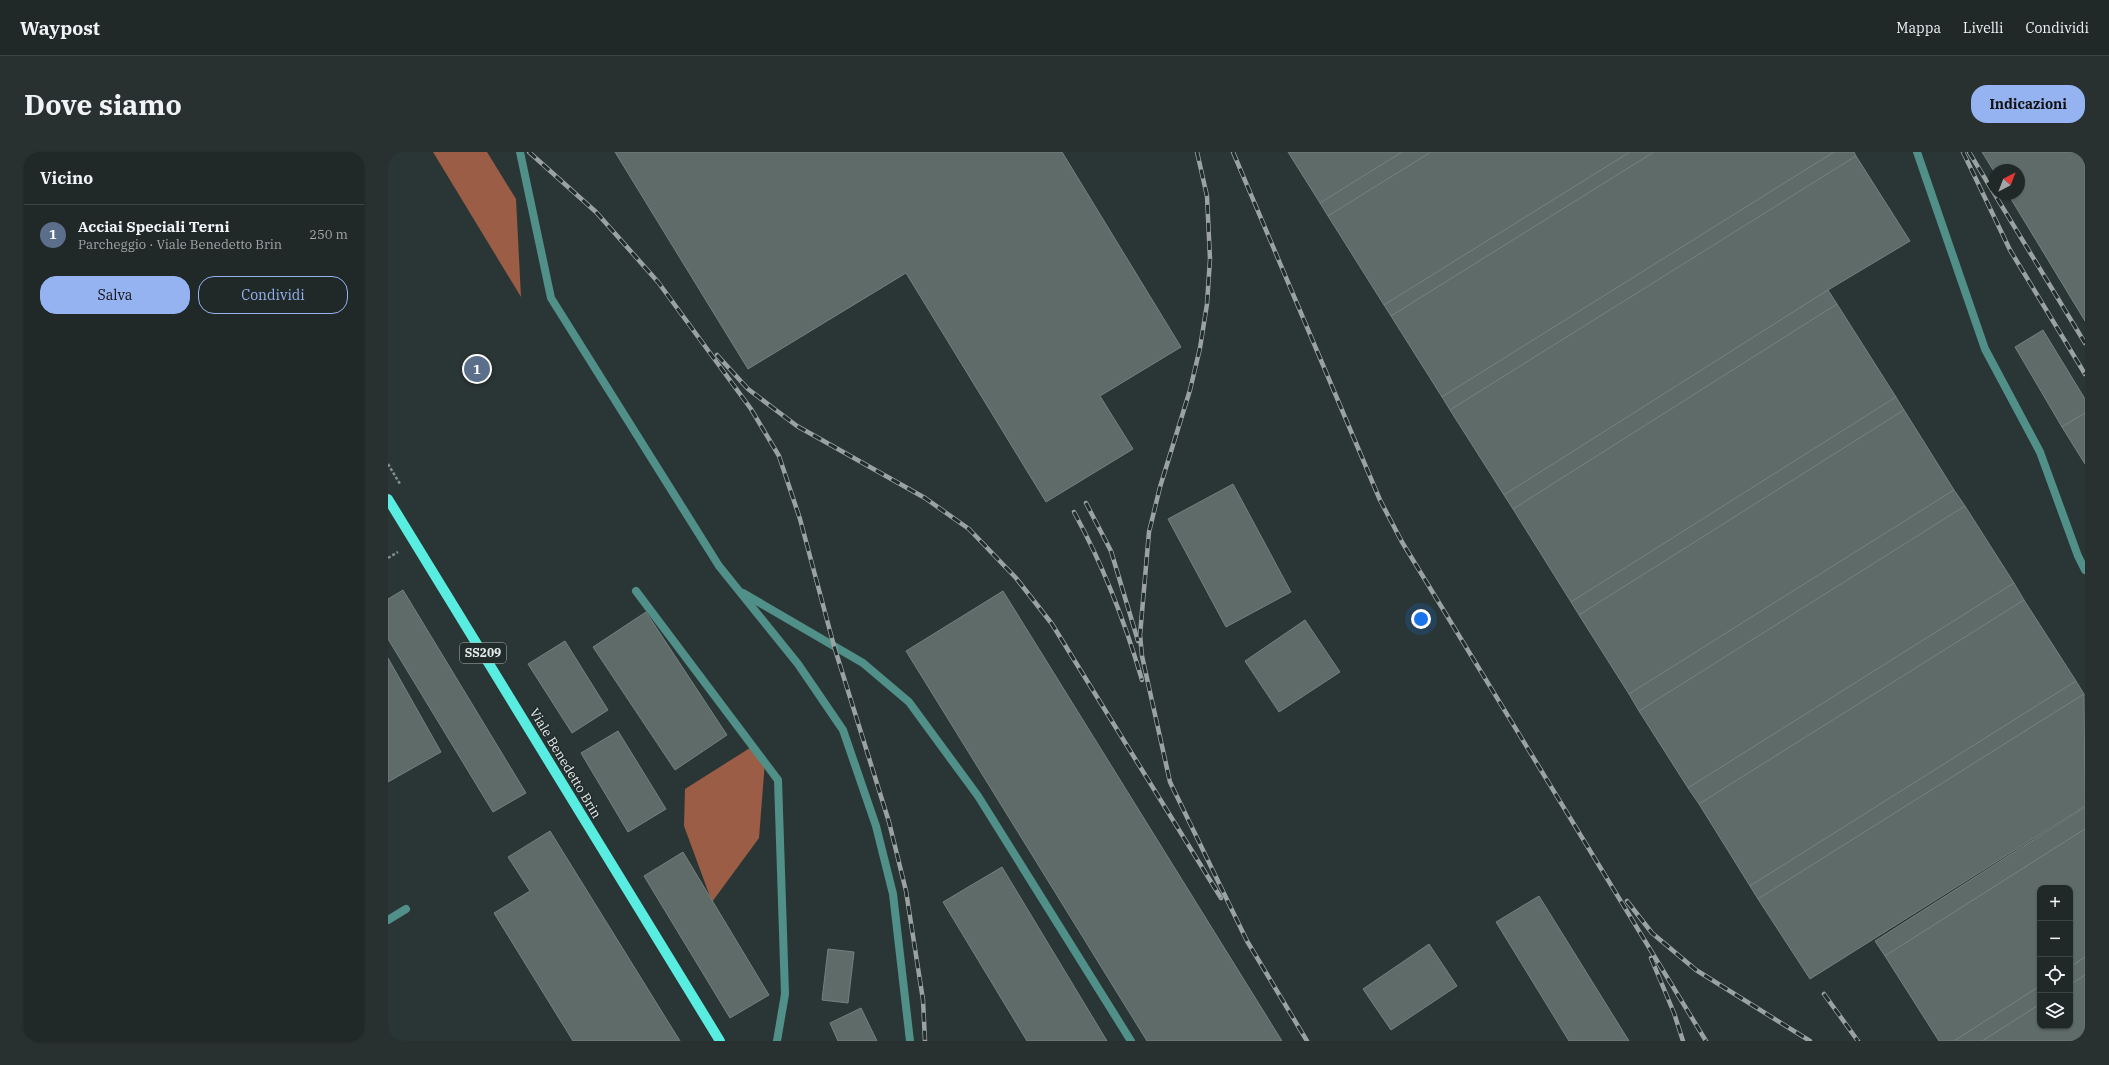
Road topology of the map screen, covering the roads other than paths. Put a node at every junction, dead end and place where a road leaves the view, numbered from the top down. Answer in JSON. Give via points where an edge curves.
{"nodes":[{"id":1,"x":520,"y":152,"type":"edge"},
{"id":2,"x":1917,"y":152,"type":"edge"},
{"id":3,"x":388,"y":499,"type":"edge"},
{"id":4,"x":2085,"y":570,"type":"edge"},
{"id":5,"x":739,"y":590,"type":"junction"},
{"id":6,"x":636,"y":591,"type":"dead end"},
{"id":7,"x":406,"y":909,"type":"dead end"},
{"id":8,"x":388,"y":920,"type":"edge"},
{"id":9,"x":720,"y":1041,"type":"edge"},
{"id":10,"x":777,"y":1041,"type":"edge"},
{"id":11,"x":910,"y":1041,"type":"edge"},
{"id":12,"x":1131,"y":1041,"type":"edge"}],
"edges":[{"from":1,"to":5,"type":"lane","via":[[551,298],[719,566]]},
{"from":2,"to":4,"type":"lane","via":[[1985,349],[2040,452]]},
{"from":3,"to":9,"type":"main road","name":"Viale Benedetto Brin","number":"SS209"},
{"from":5,"to":11,"type":"lane","via":[[798,664],[843,730],[876,826],[893,894]]},
{"from":5,"to":12,"type":"lane","via":[[862,663],[909,702],[978,796]]},
{"from":6,"to":10,"type":"lane","via":[[778,780],[785,994]]},
{"from":7,"to":8,"type":"lane"}]}
